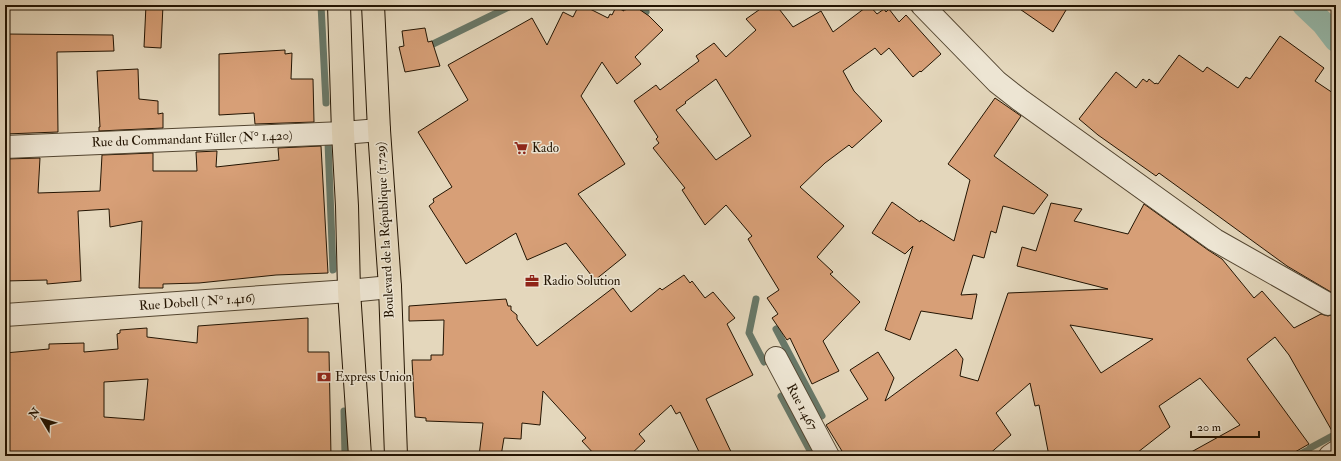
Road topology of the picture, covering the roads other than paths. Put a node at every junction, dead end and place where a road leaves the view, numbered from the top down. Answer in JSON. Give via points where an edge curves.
{"nodes":[{"id":1,"x":339,"y":5,"type":"edge"},
{"id":2,"x":373,"y":5,"type":"edge"},
{"id":3,"x":922,"y":5,"type":"edge"},
{"id":4,"x":379,"y":130,"type":"junction"},
{"id":5,"x":343,"y":133,"type":"junction"},
{"id":6,"x":5,"y":147,"type":"edge"},
{"id":7,"x":390,"y":287,"type":"junction"},
{"id":8,"x":349,"y":292,"type":"junction"},
{"id":9,"x":1328,"y":304,"type":"dead end"},
{"id":10,"x":5,"y":315,"type":"edge"},
{"id":11,"x":776,"y":358,"type":"dead end"},
{"id":12,"x":1336,"y":452,"type":"edge"},
{"id":13,"x":360,"y":456,"type":"edge"},
{"id":14,"x":396,"y":456,"type":"edge"},
{"id":15,"x":828,"y":456,"type":"edge"},
{"id":16,"x":1330,"y":456,"type":"edge"}],
"edges":[{"from":1,"to":5,"type":"main road"},
{"from":2,"to":4,"type":"main road","name":"Boulevard de la République (1.729)"},
{"from":3,"to":9,"type":"street","via":[[997,82],[1020,100],[1215,240]]},
{"from":4,"to":5,"type":"street","name":"Rue du Commandant Füller (N° 1.420)"},
{"from":4,"to":7,"type":"main road","name":"Boulevard de la République (1.729)"},
{"from":5,"to":6,"type":"street","name":"Rue du Commandant Füller (N° 1.420)"},
{"from":5,"to":8,"type":"main road"},
{"from":7,"to":8,"type":"street","name":"Rue Dobell ( N° 1.416)"},
{"from":7,"to":14,"type":"main road","name":"Boulevard de la République (1.729)"},
{"from":8,"to":10,"type":"street","name":"Rue Dobell ( N° 1.416)"},
{"from":8,"to":13,"type":"main road"},
{"from":11,"to":15,"type":"street","name":"Rue 1.467"},
{"from":12,"to":16,"type":"street"}]}
